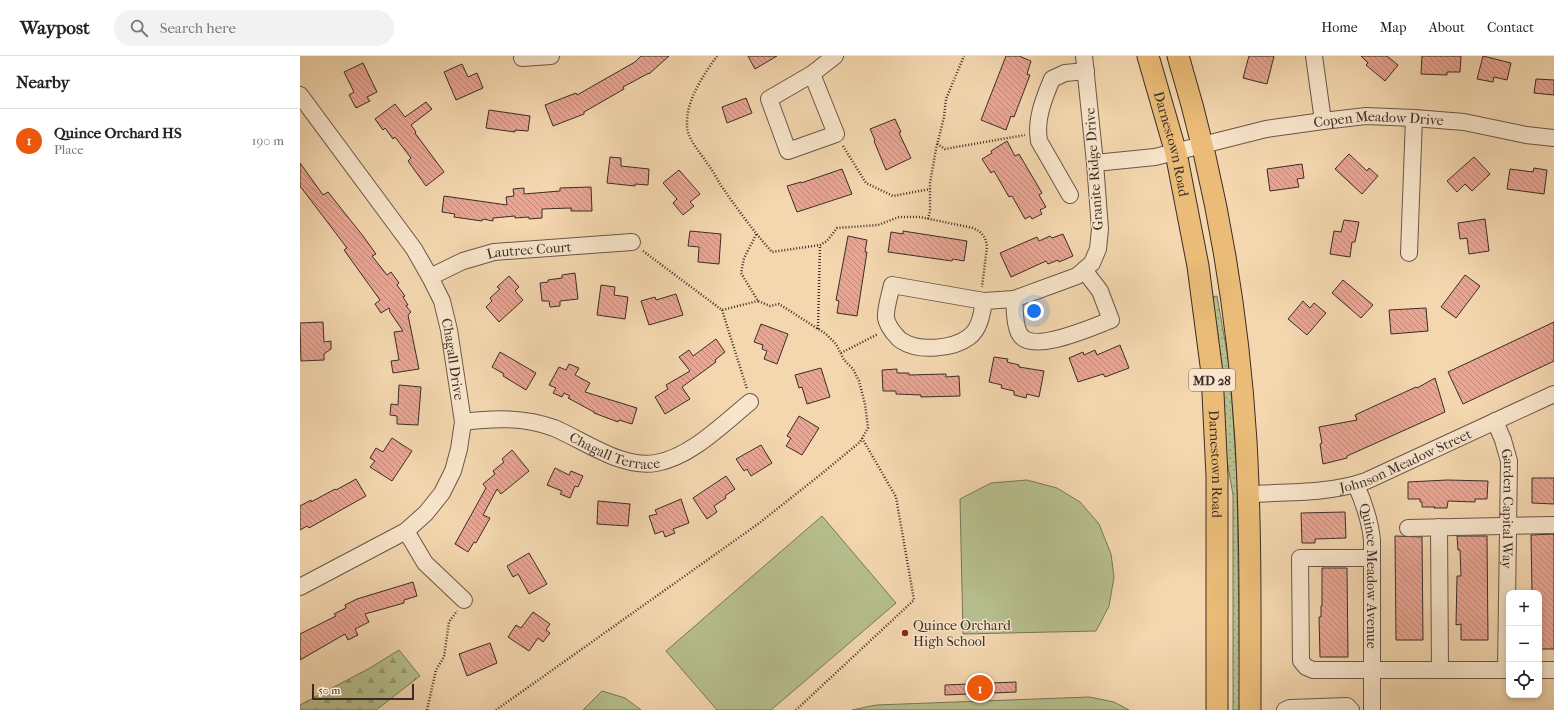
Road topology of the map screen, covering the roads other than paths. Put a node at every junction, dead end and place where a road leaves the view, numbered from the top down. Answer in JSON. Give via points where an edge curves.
{"nodes":[{"id":1,"x":551,"y":56,"type":"edge"},
{"id":2,"x":835,"y":56,"type":"edge"},
{"id":3,"x":1148,"y":56,"type":"edge"},
{"id":4,"x":1178,"y":56,"type":"edge"},
{"id":5,"x":1314,"y":56,"type":"edge"},
{"id":6,"x":522,"y":58,"type":"dead end"},
{"id":7,"x":1085,"y":63,"type":"edge"},
{"id":8,"x":812,"y":74,"type":"junction"},
{"id":9,"x":300,"y":95,"type":"edge"},
{"id":10,"x":1414,"y":118,"type":"junction"},
{"id":11,"x":1323,"y":121,"type":"junction"},
{"id":12,"x":1554,"y":138,"type":"edge"},
{"id":13,"x":1203,"y":146,"type":"junction"},
{"id":14,"x":1176,"y":153,"type":"junction"},
{"id":15,"x":1095,"y":163,"type":"junction"},
{"id":16,"x":1070,"y":195,"type":"dead end"},
{"id":17,"x":632,"y":242,"type":"road end"},
{"id":18,"x":1409,"y":253,"type":"dead end"},
{"id":19,"x":1084,"y":270,"type":"junction"},
{"id":20,"x":430,"y":277,"type":"junction"},
{"id":21,"x":1014,"y":299,"type":"junction"},
{"id":22,"x":982,"y":300,"type":"junction"},
{"id":23,"x":1554,"y":394,"type":"edge"},
{"id":24,"x":750,"y":402,"type":"road end"},
{"id":25,"x":1495,"y":421,"type":"junction"},
{"id":26,"x":463,"y":422,"type":"junction"},
{"id":27,"x":1356,"y":485,"type":"junction"},
{"id":28,"x":1248,"y":494,"type":"junction"},
{"id":29,"x":1554,"y":525,"type":"edge"},
{"id":30,"x":1508,"y":526,"type":"junction"},
{"id":31,"x":1408,"y":528,"type":"dead end"},
{"id":32,"x":1439,"y":528,"type":"junction"},
{"id":33,"x":406,"y":531,"type":"junction"},
{"id":34,"x":1372,"y":558,"type":"junction"},
{"id":35,"x":300,"y":587,"type":"edge"},
{"id":36,"x":464,"y":600,"type":"road end"},
{"id":37,"x":1508,"y":662,"type":"edge"},
{"id":38,"x":1372,"y":669,"type":"junction"},
{"id":39,"x":1440,"y":670,"type":"junction"},
{"id":40,"x":1506,"y":670,"type":"edge"},
{"id":41,"x":1542,"y":670,"type":"edge"},
{"id":42,"x":1554,"y":670,"type":"edge"},
{"id":43,"x":1218,"y":710,"type":"edge"},
{"id":44,"x":1250,"y":710,"type":"edge"},
{"id":45,"x":1285,"y":710,"type":"edge"},
{"id":46,"x":1351,"y":710,"type":"edge"},
{"id":47,"x":1372,"y":710,"type":"edge"}],
"edges":[{"from":1,"to":6,"type":"street"},
{"from":2,"to":8,"type":"street"},
{"from":3,"to":14,"type":"main road","name":"Darnestown Road","number":"MD 28"},
{"from":4,"to":13,"type":"main road","name":"Darnestown Road","number":"MD 28"},
{"from":5,"to":11,"type":"street"},
{"from":7,"to":15,"type":"street","name":"Granite Ridge Drive"},
{"from":7,"to":16,"type":"street","via":[[1052,79],[1038,122],[1039,141]]},
{"from":8,"to":8,"type":"street","via":[[769,99],[788,151],[836,134]]},
{"from":9,"to":20,"type":"street","name":"Chagall Drive","via":[[414,249]]},
{"from":10,"to":11,"type":"street","name":"Copen Meadow Drive","via":[[1366,116]]},
{"from":10,"to":12,"type":"street","name":"Copen Meadow Drive","via":[[1464,122]]},
{"from":10,"to":18,"type":"street"},
{"from":11,"to":13,"type":"street","name":"Copen Meadow Drive","via":[[1266,129]]},
{"from":13,"to":14,"type":"street","name":"Copen Meadow Drive"},
{"from":13,"to":28,"type":"main road","name":"Darnestown Road","number":"MD 28","via":[[1236,336],[1246,441]]},
{"from":14,"to":15,"type":"street","name":"Copen Meadow Drive"},
{"from":14,"to":43,"type":"main road","name":"Darnestown Road","number":"MD 28","via":[[1198,266],[1212,373],[1217,476]]},
{"from":15,"to":19,"type":"street","name":"Granite Ridge Drive","via":[[1100,229],[1098,249],[1092,263]]},
{"from":17,"to":20,"type":"street","name":"Lautrec Court","via":[[494,252],[463,261]]},
{"from":19,"to":21,"type":"street","name":"Granite Ridge Drive","via":[[1077,276]]},
{"from":19,"to":21,"type":"street","via":[[1100,291],[1111,320],[1050,342],[1026,340],[1019,334]]},
{"from":20,"to":26,"type":"street","name":"Chagall Drive","via":[[442,301],[449,330]]},
{"from":21,"to":22,"type":"street","name":"Granite Ridge Drive"},
{"from":22,"to":22,"type":"street","name":"Granite Ridge Drive","via":[[892,285],[886,318],[890,328],[901,340],[918,346],[947,346],[970,336],[980,322]]},
{"from":23,"to":25,"type":"street","name":"Johnson Meadow Street"},
{"from":24,"to":26,"type":"street","name":"Chagall Terrace","via":[[695,446],[657,463],[624,461],[553,428],[524,421],[508,418]]},
{"from":25,"to":27,"type":"street","name":"Johnson Meadow Street"},
{"from":25,"to":30,"type":"street","name":"Garden Capital Way","via":[[1509,461]]},
{"from":26,"to":33,"type":"street","name":"Chagall Drive","via":[[453,471],[442,493],[426,513]]},
{"from":27,"to":28,"type":"street","name":"Johnson Meadow Street","via":[[1321,491]]},
{"from":27,"to":34,"type":"street","name":"Quince Meadow Avenue","via":[[1371,526]]},
{"from":28,"to":44,"type":"main road","name":"Darnestown Road","number":"MD 28"},
{"from":29,"to":30,"type":"street"},
{"from":30,"to":32,"type":"street"},
{"from":30,"to":37,"type":"street","name":"Garden Capital Way"},
{"from":31,"to":32,"type":"street"},
{"from":32,"to":39,"type":"street"},
{"from":33,"to":35,"type":"street","name":"Chagall Drive"},
{"from":33,"to":36,"type":"street","via":[[425,562]]},
{"from":34,"to":38,"type":"street","name":"Quince Meadow Avenue"},
{"from":34,"to":38,"type":"street","via":[[1300,558],[1301,661],[1312,670]]},
{"from":38,"to":39,"type":"street"},
{"from":38,"to":47,"type":"street","name":"Quince Meadow Avenue"},
{"from":39,"to":40,"type":"street"},
{"from":41,"to":42,"type":"street"},
{"from":45,"to":46,"type":"street","via":[[1347,706]]}]}
